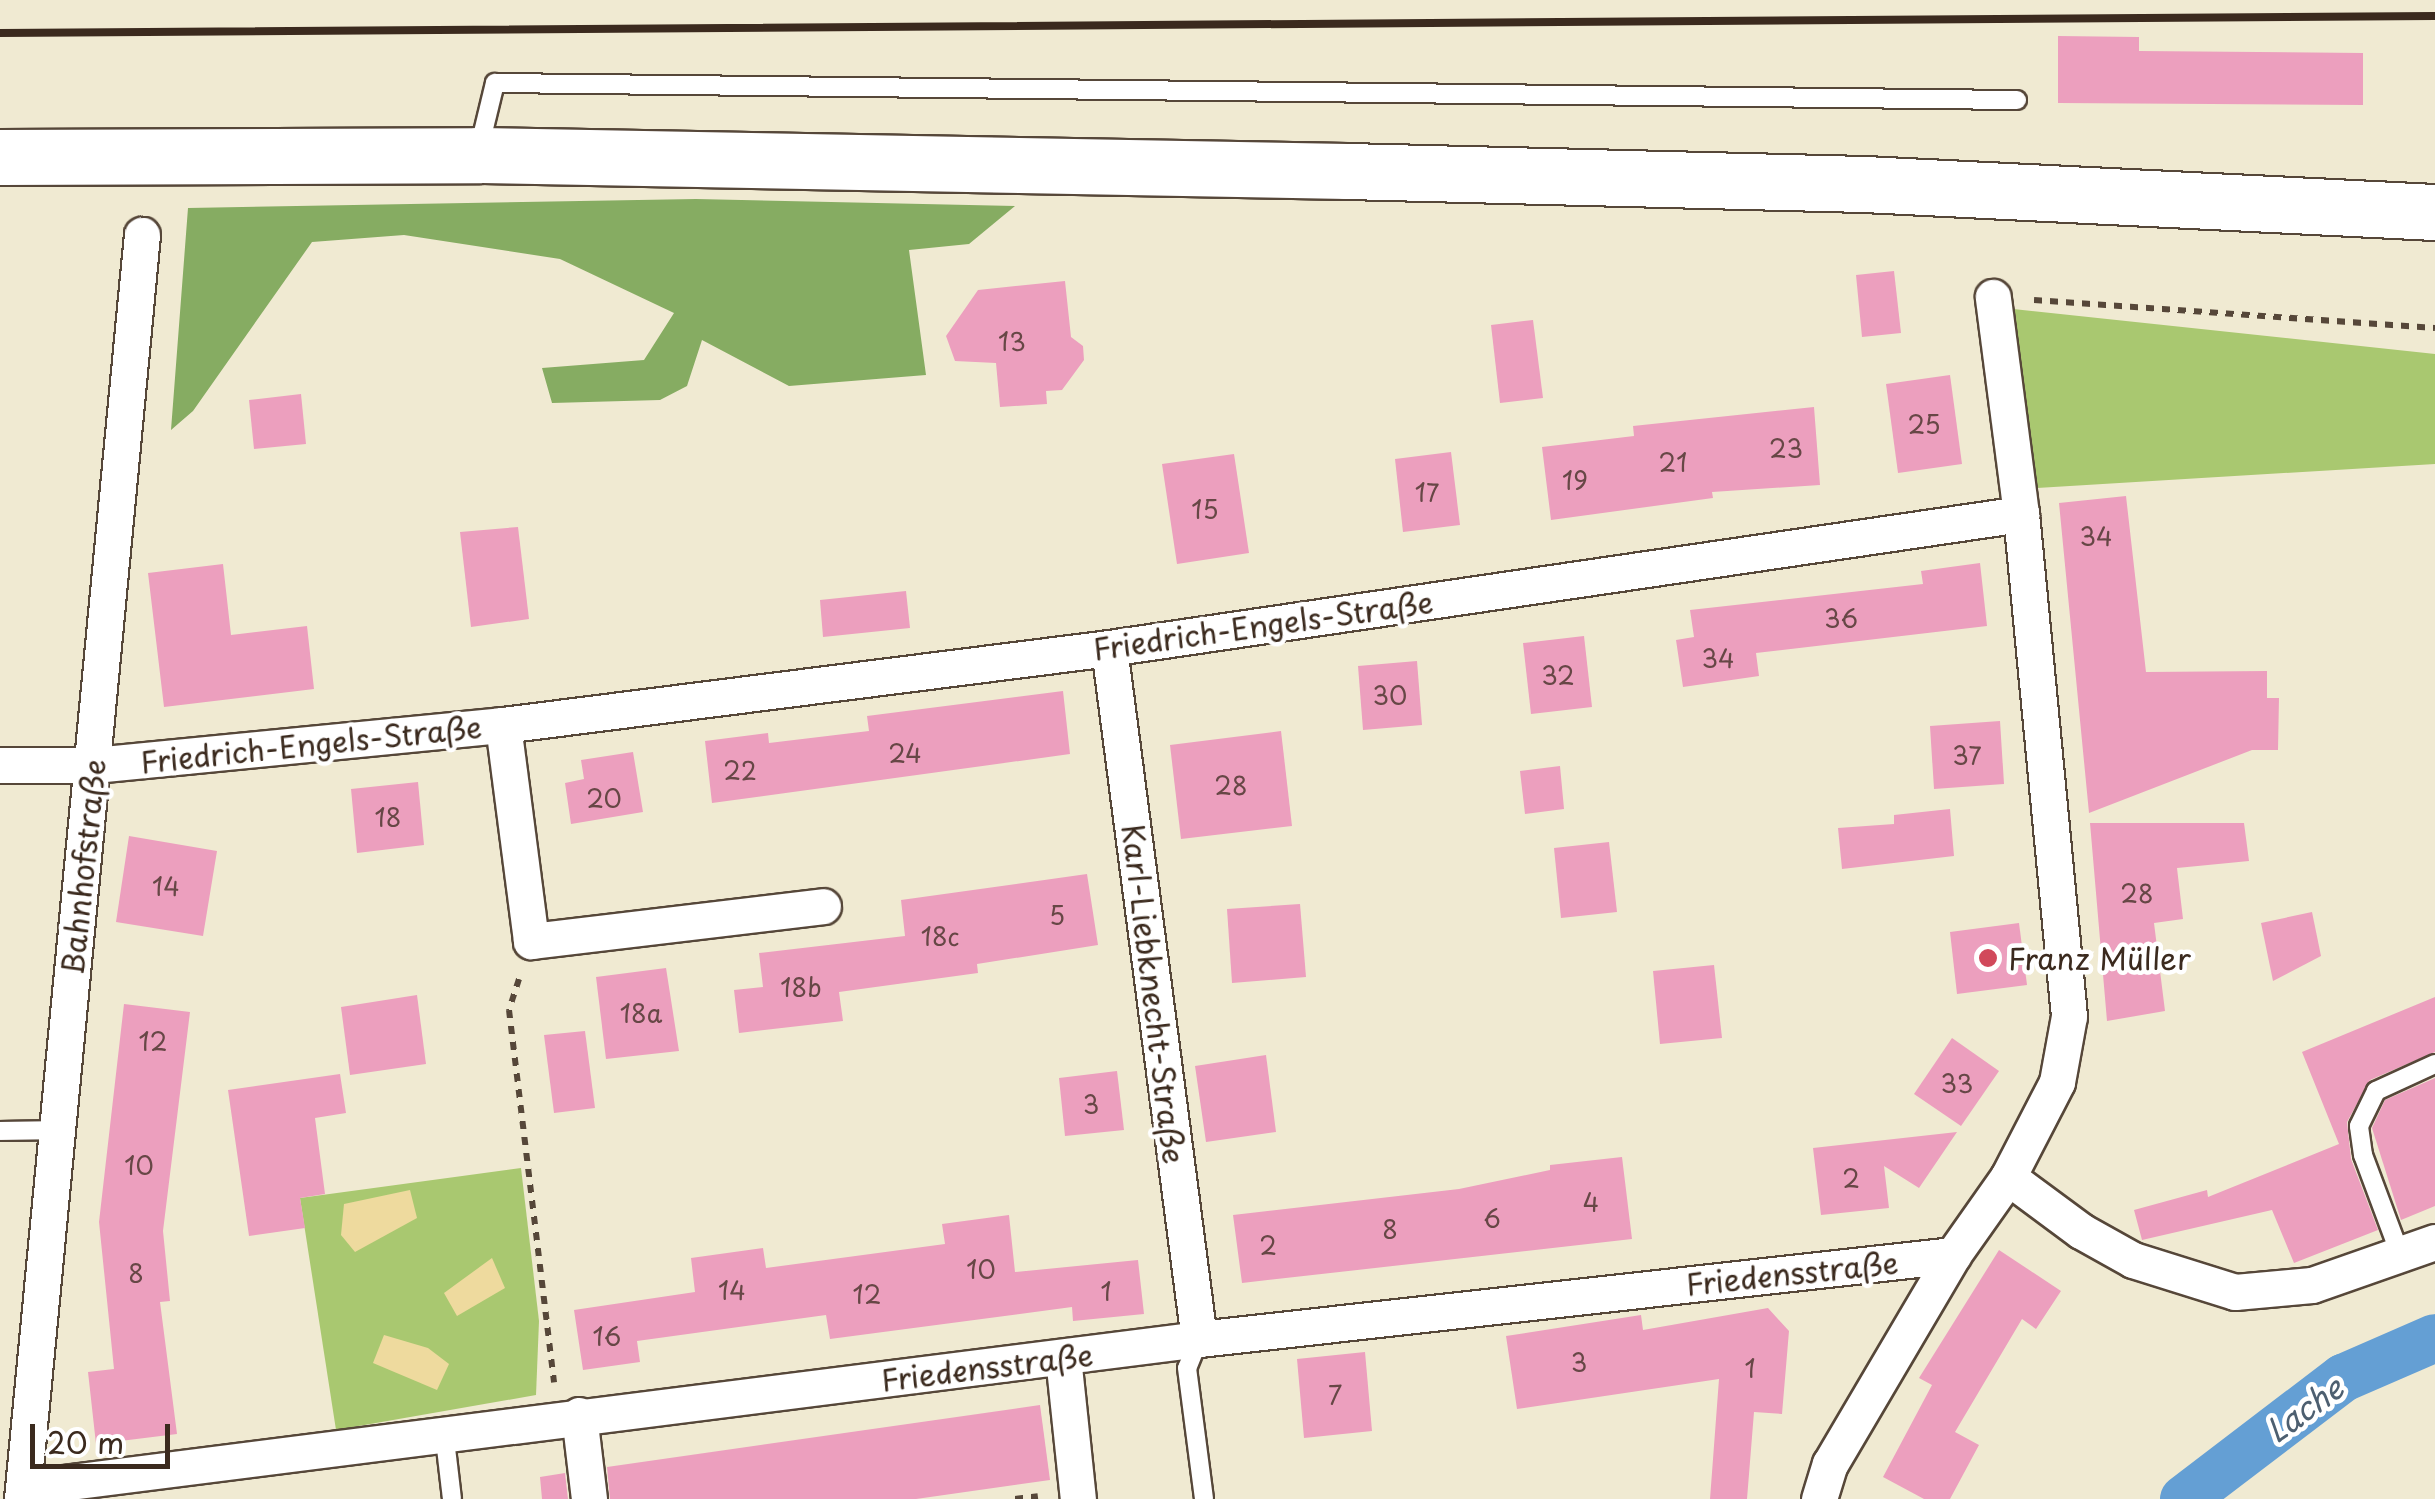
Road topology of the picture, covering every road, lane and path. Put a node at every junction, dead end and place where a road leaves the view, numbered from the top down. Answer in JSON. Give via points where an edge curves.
{"nodes":[{"id":1,"x":2017,"y":100,"type":"dead end"},
{"id":2,"x":478,"y":155,"type":"junction"},
{"id":3,"x":0,"y":158,"type":"edge"},
{"id":4,"x":2435,"y":212,"type":"edge"},
{"id":5,"x":142,"y":235,"type":"dead end"},
{"id":6,"x":1993,"y":297,"type":"joint"},
{"id":7,"x":2435,"y":328,"type":"edge"},
{"id":8,"x":2022,"y":514,"type":"junction"},
{"id":9,"x":1109,"y":648,"type":"junction"},
{"id":10,"x":503,"y":725,"type":"junction"},
{"id":11,"x":0,"y":765,"type":"edge"},
{"id":12,"x":94,"y":765,"type":"junction"},
{"id":13,"x":823,"y":906,"type":"dead end"},
{"id":14,"x":531,"y":941,"type":"junction"},
{"id":15,"x":2435,"y":1064,"type":"edge"},
{"id":16,"x":54,"y":1130,"type":"junction"},
{"id":17,"x":0,"y":1131,"type":"edge"},
{"id":18,"x":2008,"y":1177,"type":"junction"},
{"id":19,"x":2435,"y":1242,"type":"edge"},
{"id":20,"x":2400,"y":1254,"type":"junction"},
{"id":21,"x":1953,"y":1255,"type":"junction"},
{"id":22,"x":1199,"y":1340,"type":"junction"},
{"id":23,"x":1063,"y":1357,"type":"junction"},
{"id":24,"x":569,"y":1416,"type":"junction"},
{"id":25,"x":444,"y":1431,"type":"junction"},
{"id":26,"x":22,"y":1494,"type":"edge"},
{"id":27,"x":452,"y":1499,"type":"edge"},
{"id":28,"x":589,"y":1499,"type":"edge"},
{"id":29,"x":1078,"y":1499,"type":"edge"},
{"id":30,"x":1204,"y":1499,"type":"edge"},
{"id":31,"x":1819,"y":1499,"type":"edge"}],
"edges":[{"from":1,"to":2,"type":"lane","via":[[495,83]]},
{"from":2,"to":3,"type":"main road"},
{"from":2,"to":4,"type":"main road","via":[[1864,184]]},
{"from":5,"to":12,"type":"street","name":"Bahnhofstraße"},
{"from":6,"to":7,"type":"path"},
{"from":6,"to":8,"type":"street"},
{"from":8,"to":9,"type":"street","name":"Friedrich-Engels-Straße"},
{"from":8,"to":18,"type":"street","via":[[2069,1016],[2057,1082]]},
{"from":9,"to":10,"type":"street","name":"Friedrich-Engels-Straße"},
{"from":9,"to":22,"type":"street","name":"Karl-Liebknecht-Straße"},
{"from":10,"to":12,"type":"street","name":"Friedrich-Engels-Straße"},
{"from":10,"to":14,"type":"street","name":"Friedrich-Engels-Straße"},
{"from":11,"to":12,"type":"street","name":"Friedrich-Engels-Straße"},
{"from":12,"to":16,"type":"street","name":"Bahnhofstraße"},
{"from":13,"to":14,"type":"street"},
{"from":14,"to":24,"type":"path","via":[[509,1010]]},
{"from":15,"to":20,"type":"lane","via":[[2376,1091],[2360,1126],[2362,1154]]},
{"from":16,"to":17,"type":"lane"},
{"from":16,"to":26,"type":"street","name":"Bahnhofstraße"},
{"from":18,"to":20,"type":"street","via":[[2133,1260],[2235,1292],[2312,1285]]},
{"from":18,"to":21,"type":"street"},
{"from":19,"to":20,"type":"street"},
{"from":21,"to":22,"type":"street","name":"Friedensstraße"},
{"from":21,"to":31,"type":"street","via":[[1830,1464]]},
{"from":22,"to":23,"type":"street","name":"Friedensstraße"},
{"from":22,"to":30,"type":"lane","via":[[1187,1368]]},
{"from":23,"to":24,"type":"street","name":"Friedensstraße"},
{"from":23,"to":29,"type":"street"},
{"from":24,"to":25,"type":"street","name":"Friedensstraße"},
{"from":24,"to":28,"type":"street"},
{"from":25,"to":26,"type":"street","name":"Friedensstraße"},
{"from":25,"to":27,"type":"lane"}]}
